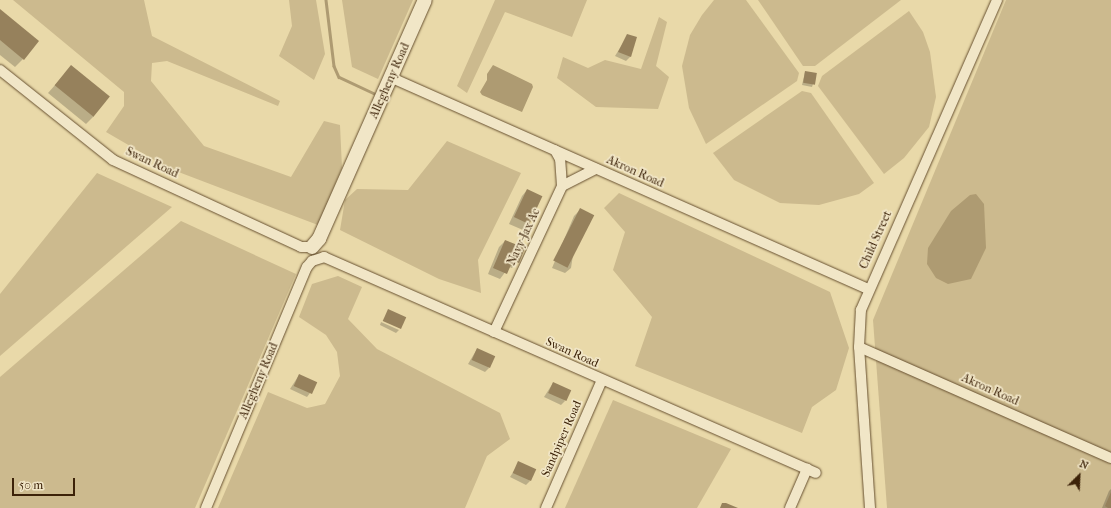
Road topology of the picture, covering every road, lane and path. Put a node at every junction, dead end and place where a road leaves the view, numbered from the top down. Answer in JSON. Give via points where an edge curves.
{"nodes":[{"id":1,"x":425,"y":0,"type":"edge"},
{"id":2,"x":997,"y":0,"type":"edge"},
{"id":3,"x":0,"y":70,"type":"edge"},
{"id":4,"x":392,"y":78,"type":"junction"},
{"id":5,"x":555,"y":150,"type":"junction"},
{"id":6,"x":596,"y":169,"type":"junction"},
{"id":7,"x":562,"y":186,"type":"junction"},
{"id":8,"x":315,"y":253,"type":"junction"},
{"id":9,"x":868,"y":289,"type":"junction"},
{"id":10,"x":494,"y":332,"type":"junction"},
{"id":11,"x":859,"y":347,"type":"junction"},
{"id":12,"x":602,"y":380,"type":"junction"},
{"id":13,"x":1111,"y":458,"type":"edge"},
{"id":14,"x":807,"y":469,"type":"junction"},
{"id":15,"x":816,"y":473,"type":"dead end"},
{"id":16,"x":206,"y":508,"type":"edge"},
{"id":17,"x":546,"y":508,"type":"edge"},
{"id":18,"x":790,"y":508,"type":"edge"},
{"id":19,"x":870,"y":508,"type":"edge"}],
"edges":[{"from":1,"to":4,"type":"street","name":"Allegheny Road"},
{"from":2,"to":9,"type":"street","name":"Child Street"},
{"from":3,"to":8,"type":"street","name":"Swan Road","via":[[113,160]]},
{"from":4,"to":5,"type":"street","name":"Akron Road"},
{"from":4,"to":8,"type":"street","name":"Allegheny Road"},
{"from":5,"to":6,"type":"street","name":"Akron Road"},
{"from":5,"to":7,"type":"street","name":"Navy-Jax Ac","via":[[560,159]]},
{"from":6,"to":7,"type":"street"},
{"from":6,"to":9,"type":"street","name":"Akron Road"},
{"from":7,"to":10,"type":"street","name":"Navy-Jax Ac"},
{"from":8,"to":10,"type":"street","name":"Swan Road"},
{"from":8,"to":16,"type":"street","name":"Allegheny Road","via":[[307,266]]},
{"from":9,"to":11,"type":"street","name":"Child Street","via":[[861,310]]},
{"from":10,"to":12,"type":"street","name":"Swan Road"},
{"from":11,"to":13,"type":"street","name":"Akron Road"},
{"from":11,"to":19,"type":"street","name":"Child Street"},
{"from":12,"to":14,"type":"street","name":"Swan Road"},
{"from":12,"to":17,"type":"street","name":"Sandpiper Road"},
{"from":14,"to":15,"type":"street","name":"Swan Road"},
{"from":14,"to":18,"type":"street"}]}
